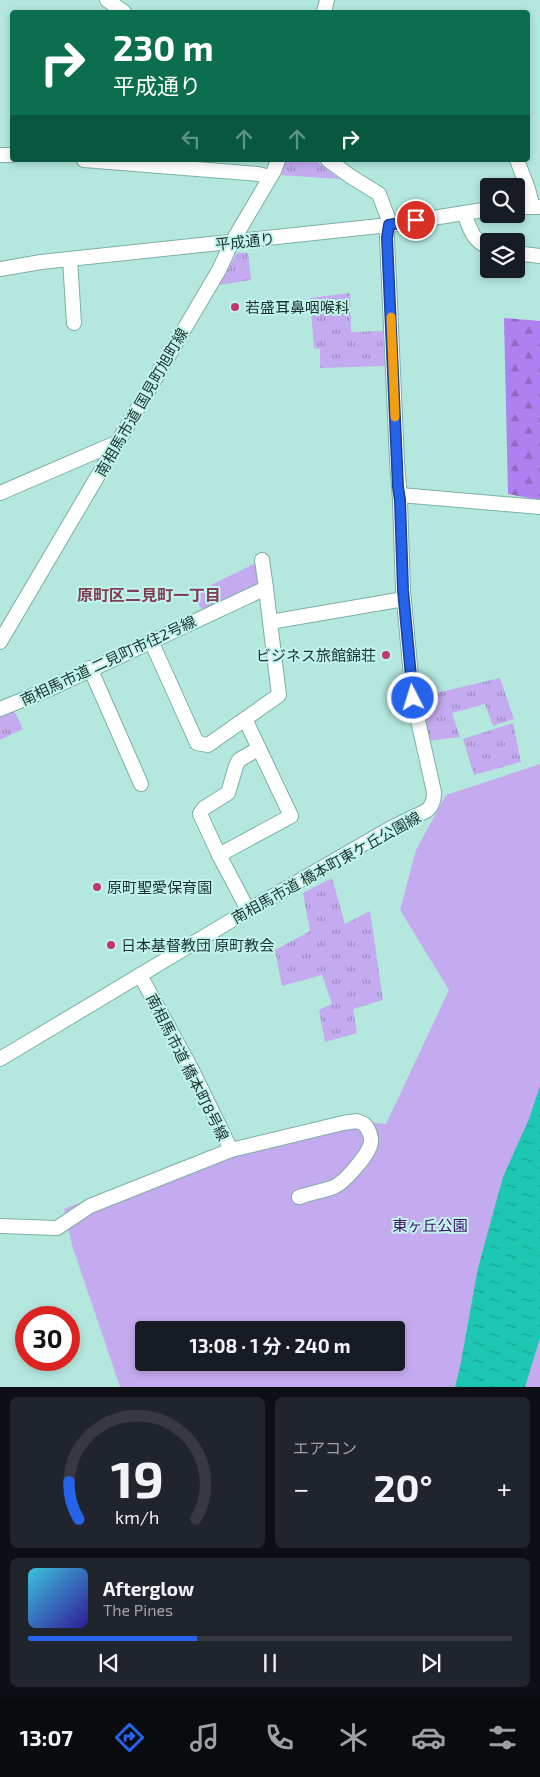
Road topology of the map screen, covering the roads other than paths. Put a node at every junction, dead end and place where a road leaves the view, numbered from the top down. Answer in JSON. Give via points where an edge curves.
{"nodes":[{"id":1,"x":107,"y":0,"type":"edge"},
{"id":2,"x":121,"y":10,"type":"edge"},
{"id":3,"x":111,"y":162,"type":"edge"},
{"id":4,"x":277,"y":162,"type":"edge"},
{"id":5,"x":331,"y":162,"type":"edge"},
{"id":6,"x":518,"y":162,"type":"edge"},
{"id":7,"x":270,"y":177,"type":"junction"},
{"id":8,"x":534,"y":189,"type":"edge"},
{"id":9,"x":536,"y":207,"type":"edge"},
{"id":10,"x":480,"y":210,"type":"edge"},
{"id":11,"x":464,"y":213,"type":"junction"},
{"id":12,"x":389,"y":225,"type":"junction"},
{"id":13,"x":232,"y":242,"type":"junction"},
{"id":14,"x":480,"y":243,"type":"edge"},
{"id":15,"x":525,"y":254,"type":"edge"},
{"id":16,"x":540,"y":256,"type":"edge"},
{"id":17,"x":70,"y":259,"type":"junction"},
{"id":18,"x":0,"y":269,"type":"edge"},
{"id":19,"x":74,"y":323,"type":"dead end"},
{"id":20,"x":116,"y":443,"type":"junction"},
{"id":21,"x":0,"y":493,"type":"edge"},
{"id":22,"x":400,"y":495,"type":"junction"},
{"id":23,"x":540,"y":507,"type":"edge"},
{"id":24,"x":262,"y":560,"type":"dead end"},
{"id":25,"x":266,"y":588,"type":"junction"},
{"id":26,"x":404,"y":599,"type":"junction"},
{"id":27,"x":270,"y":622,"type":"junction"},
{"id":28,"x":150,"y":641,"type":"junction"},
{"id":29,"x":0,"y":642,"type":"edge"},
{"id":30,"x":90,"y":668,"type":"junction"},
{"id":31,"x":0,"y":709,"type":"edge"},
{"id":32,"x":245,"y":719,"type":"junction"},
{"id":33,"x":258,"y":749,"type":"junction"},
{"id":34,"x":141,"y":784,"type":"dead end"},
{"id":35,"x":219,"y":855,"type":"junction"},
{"id":36,"x":248,"y":910,"type":"junction"},
{"id":37,"x":140,"y":975,"type":"junction"},
{"id":38,"x":0,"y":1059,"type":"edge"},
{"id":39,"x":230,"y":1150,"type":"junction"},
{"id":40,"x":299,"y":1196,"type":"dead end"},
{"id":41,"x":0,"y":1226,"type":"edge"}],
"edges":[{"from":1,"to":2,"type":"street"},
{"from":3,"to":7,"type":"street"},
{"from":4,"to":7,"type":"street","name":"南相馬市道 国見町旭町線"},
{"from":5,"to":12,"type":"street","via":[[379,194]]},
{"from":6,"to":8,"type":"street"},
{"from":7,"to":13,"type":"street","name":"南相馬市道 国見町旭町線"},
{"from":8,"to":9,"type":"street"},
{"from":10,"to":11,"type":"street","name":"平成通り"},
{"from":11,"to":12,"type":"street","name":"平成通り"},
{"from":11,"to":14,"type":"street","via":[[473,236]]},
{"from":12,"to":13,"type":"street","name":"平成通り"},
{"from":12,"to":22,"type":"street","via":[[387,238]]},
{"from":13,"to":17,"type":"street","name":"平成通り"},
{"from":13,"to":20,"type":"street","name":"南相馬市道 国見町旭町線","via":[[219,270]]},
{"from":15,"to":16,"type":"street"},
{"from":17,"to":18,"type":"street","name":"平成通り"},
{"from":17,"to":19,"type":"street"},
{"from":20,"to":21,"type":"street"},
{"from":20,"to":29,"type":"street","name":"南相馬市道 国見町旭町線"},
{"from":22,"to":23,"type":"street"},
{"from":22,"to":26,"type":"street"},
{"from":24,"to":25,"type":"street"},
{"from":25,"to":27,"type":"street"},
{"from":25,"to":28,"type":"street","name":"南相馬市道 二見町市住2号線"},
{"from":26,"to":27,"type":"street"},
{"from":26,"to":36,"type":"street","name":"南相馬市道 橋本町東ケ丘公園線","via":[[413,698],[434,792],[430,808]]},
{"from":27,"to":32,"type":"street","via":[[279,695]]},
{"from":28,"to":30,"type":"street","name":"南相馬市道 二見町市住2号線"},
{"from":28,"to":32,"type":"street","via":[[197,743],[208,745]]},
{"from":30,"to":31,"type":"street","name":"南相馬市道 二見町市住2号線"},
{"from":30,"to":34,"type":"street"},
{"from":32,"to":33,"type":"street"},
{"from":33,"to":35,"type":"street","via":[[240,760],[228,793],[200,814]]},
{"from":33,"to":35,"type":"street","via":[[291,816]]},
{"from":35,"to":36,"type":"street"},
{"from":36,"to":37,"type":"street","name":"南相馬市道 橋本町東ケ丘公園線"},
{"from":37,"to":38,"type":"street","name":"南相馬市道 橋本町東ケ丘公園線"},
{"from":37,"to":39,"type":"street","name":"南相馬市道 橋本町8号線","via":[[191,1068]]},
{"from":39,"to":40,"type":"street","via":[[343,1123],[357,1121],[364,1124],[371,1138],[370,1146],[351,1174],[334,1187]]},
{"from":39,"to":41,"type":"street","name":"南相馬市道 橋本町8号線","via":[[90,1206],[57,1228]]}]}
